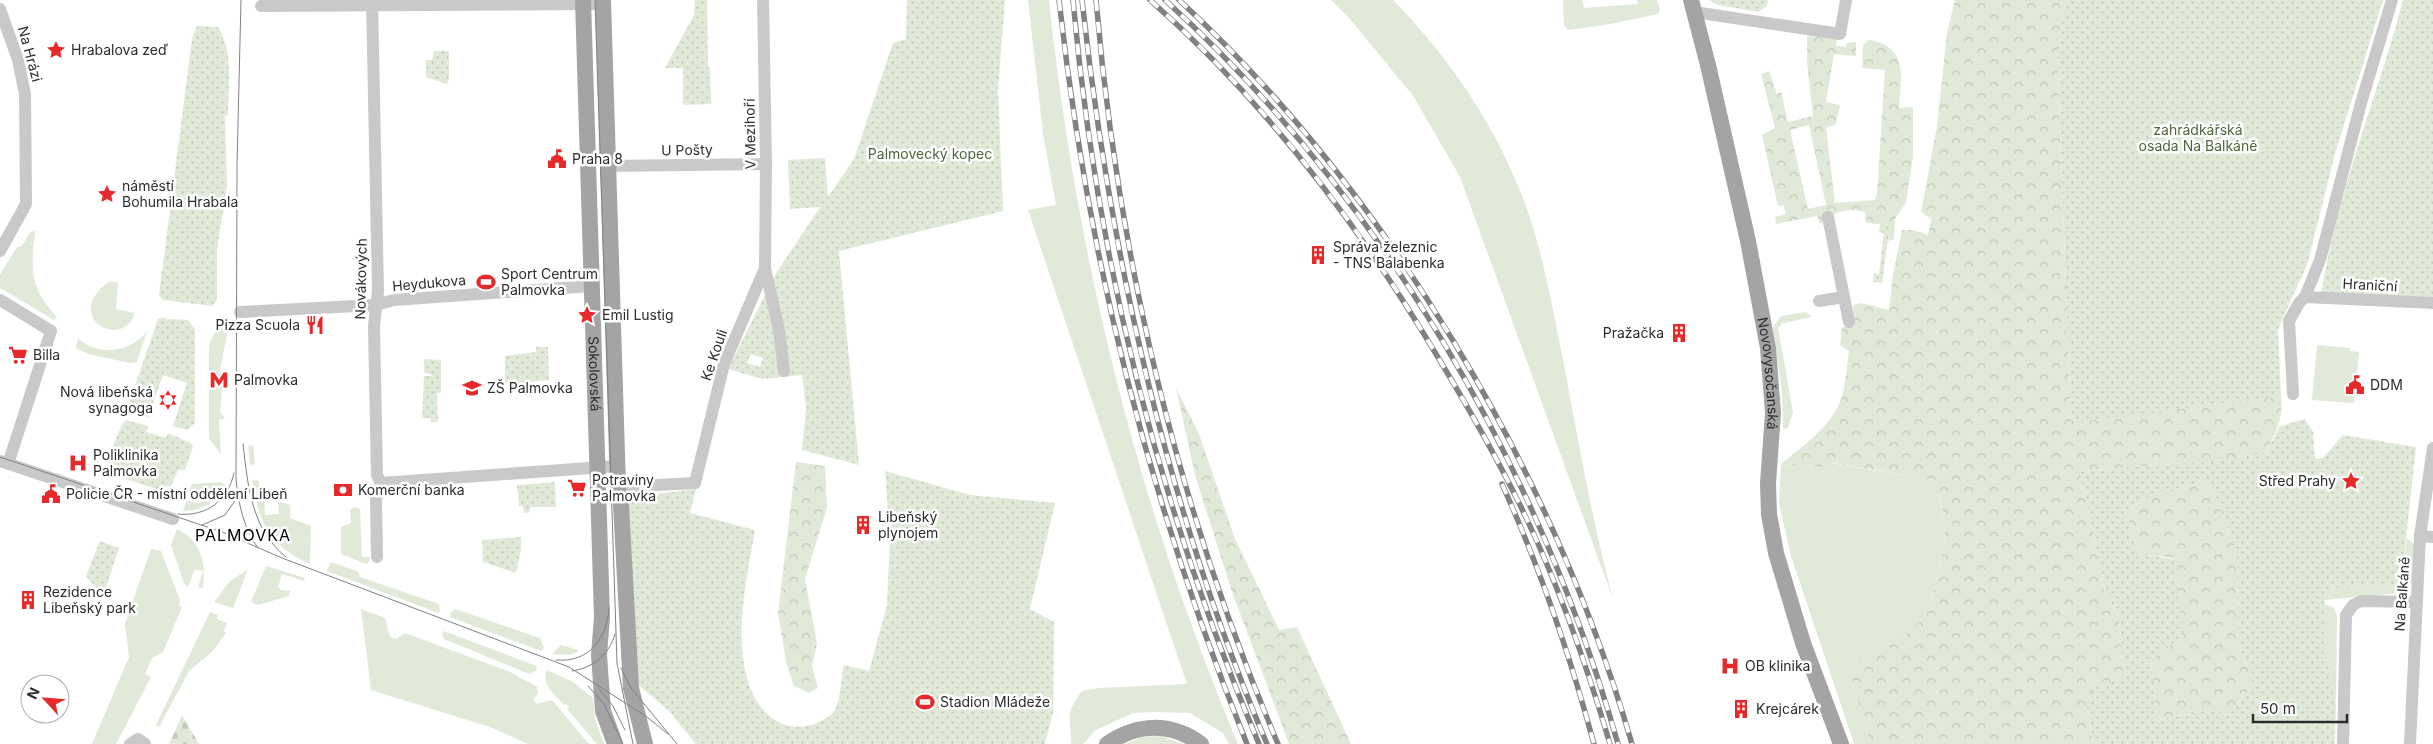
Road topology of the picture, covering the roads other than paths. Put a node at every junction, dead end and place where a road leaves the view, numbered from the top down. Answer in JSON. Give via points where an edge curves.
{"nodes":[{"id":1,"x":763,"y":0,"type":"edge"},
{"id":2,"x":1846,"y":0,"type":"edge"},
{"id":3,"x":2392,"y":0,"type":"edge"},
{"id":4,"x":583,"y":2,"type":"edge"},
{"id":5,"x":603,"y":2,"type":"edge"},
{"id":6,"x":372,"y":3,"type":"edge"},
{"id":7,"x":261,"y":6,"type":"dead end"},
{"id":8,"x":1692,"y":6,"type":"edge"},
{"id":9,"x":0,"y":9,"type":"edge"},
{"id":10,"x":766,"y":164,"type":"junction"},
{"id":11,"x":608,"y":166,"type":"junction"},
{"id":12,"x":1828,"y":217,"type":"dead end"},
{"id":13,"x":0,"y":251,"type":"edge"},
{"id":14,"x":764,"y":268,"type":"junction"},
{"id":15,"x":590,"y":286,"type":"junction"},
{"id":16,"x":1844,"y":297,"type":"junction"},
{"id":17,"x":2305,"y":297,"type":"junction"},
{"id":18,"x":0,"y":300,"type":"edge"},
{"id":19,"x":1819,"y":302,"type":"dead end"},
{"id":20,"x":2433,"y":303,"type":"edge"},
{"id":21,"x":376,"y":305,"type":"junction"},
{"id":22,"x":240,"y":312,"type":"dead end"},
{"id":23,"x":1848,"y":322,"type":"dead end"},
{"id":24,"x":784,"y":371,"type":"dead end"},
{"id":25,"x":2293,"y":394,"type":"dead end"},
{"id":26,"x":2433,"y":448,"type":"edge"},
{"id":27,"x":4,"y":463,"type":"edge"},
{"id":28,"x":618,"y":466,"type":"junction"},
{"id":29,"x":596,"y":467,"type":"junction"},
{"id":30,"x":382,"y":483,"type":"junction"},
{"id":31,"x":618,"y":487,"type":"junction"},
{"id":32,"x":174,"y":518,"type":"dead end"},
{"id":33,"x":2427,"y":536,"type":"edge"},
{"id":34,"x":377,"y":557,"type":"dead end"},
{"id":35,"x":2415,"y":602,"type":"junction"},
{"id":36,"x":130,"y":744,"type":"edge"},
{"id":37,"x":145,"y":744,"type":"edge"},
{"id":38,"x":616,"y":744,"type":"edge"},
{"id":39,"x":645,"y":744,"type":"edge"},
{"id":40,"x":1107,"y":744,"type":"edge"},
{"id":41,"x":1201,"y":744,"type":"edge"},
{"id":42,"x":1841,"y":744,"type":"edge"},
{"id":43,"x":2343,"y":744,"type":"edge"},
{"id":44,"x":2410,"y":744,"type":"edge"}],
"edges":[{"from":1,"to":10,"type":"street","name":"V Mezihoří"},
{"from":2,"to":8,"type":"street","via":[[1840,34]]},
{"from":3,"to":17,"type":"street","via":[[2320,260]]},
{"from":4,"to":5,"type":"street"},
{"from":4,"to":6,"type":"street"},
{"from":4,"to":15,"type":"main road","name":"Sokolovská"},
{"from":5,"to":11,"type":"main road","name":"Sokolovská"},
{"from":6,"to":7,"type":"street"},
{"from":6,"to":21,"type":"street","name":"Novákových"},
{"from":8,"to":42,"type":"main road","name":"Novovysočanská","via":[[1748,241],[1768,348],[1773,413],[1769,514],[1776,553],[1803,643]]},
{"from":9,"to":13,"type":"street","name":"Na Hrázi","via":[[18,60],[25,94],[28,196]]},
{"from":10,"to":11,"type":"street","name":"U Pošty"},
{"from":10,"to":14,"type":"street","name":"V Mezihoří"},
{"from":11,"to":28,"type":"main road","name":"Sokolovská"},
{"from":12,"to":16,"type":"street"},
{"from":14,"to":24,"type":"street","via":[[779,330]]},
{"from":14,"to":31,"type":"street","name":"Ke Kouli","via":[[724,364],[695,483]]},
{"from":15,"to":21,"type":"street","name":"Heydukova","via":[[394,300]]},
{"from":15,"to":29,"type":"main road","name":"Sokolovská"},
{"from":16,"to":19,"type":"street"},
{"from":16,"to":23,"type":"street"},
{"from":17,"to":20,"type":"street","name":"Hraniční"},
{"from":17,"to":25,"type":"street","via":[[2289,322]]},
{"from":18,"to":27,"type":"street","via":[[51,331]]},
{"from":21,"to":22,"type":"street","name":"Heydukova"},
{"from":21,"to":30,"type":"street","name":"Novákových","via":[[377,475]]},
{"from":26,"to":33,"type":"street","name":"Na Balkáně"},
{"from":27,"to":32,"type":"street"},
{"from":28,"to":29,"type":"street"},
{"from":28,"to":31,"type":"main road","name":"Sokolovská"},
{"from":29,"to":30,"type":"street"},
{"from":29,"to":38,"type":"main road","name":"Sokolovská","via":[[602,617],[600,678],[603,711]]},
{"from":30,"to":34,"type":"street","name":"Novákových","via":[[376,499]]},
{"from":31,"to":39,"type":"main road","name":"Sokolovská","via":[[622,505],[632,688]]},
{"from":33,"to":35,"type":"street","name":"Na Balkáně"},
{"from":35,"to":43,"type":"street","via":[[2360,601],[2353,604],[2346,615]]},
{"from":35,"to":44,"type":"street","name":"Na Balkáně"},
{"from":36,"to":37,"type":"street","via":[[138,738]]},
{"from":40,"to":41,"type":"main road","via":[[1133,730],[1157,727],[1181,732]]}]}
